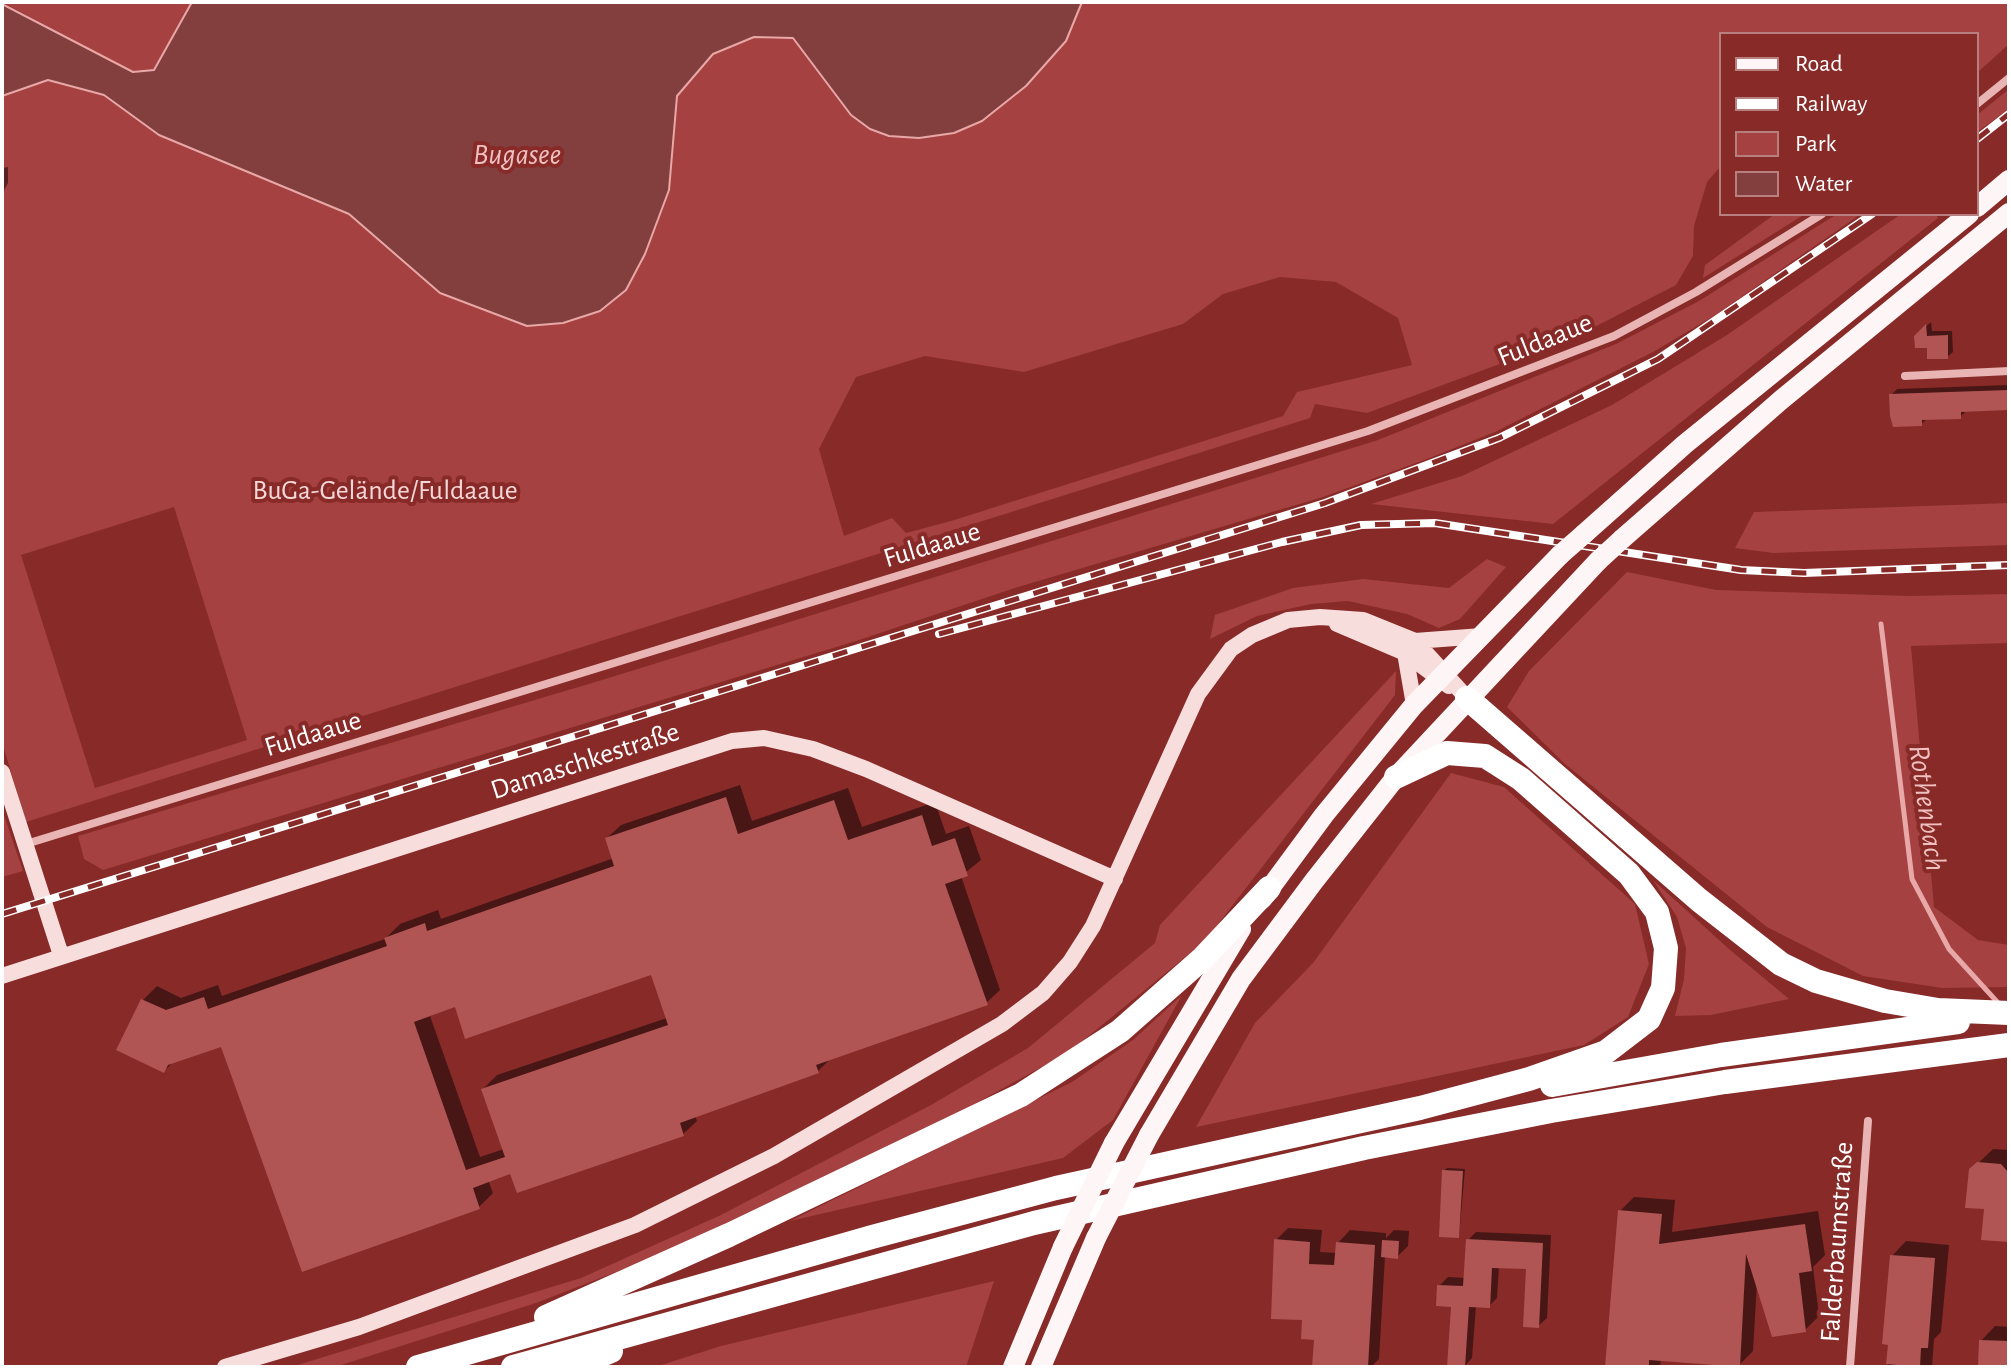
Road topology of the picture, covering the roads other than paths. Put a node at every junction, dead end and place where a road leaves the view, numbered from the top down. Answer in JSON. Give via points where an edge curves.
{"nodes":[{"id":1,"x":2009,"y":78,"type":"edge"},
{"id":2,"x":1979,"y":102,"type":"edge"},
{"id":3,"x":2009,"y":180,"type":"edge"},
{"id":4,"x":1979,"y":205,"type":"edge"},
{"id":5,"x":2009,"y":213,"type":"edge"},
{"id":6,"x":1819,"y":216,"type":"edge"},
{"id":7,"x":1967,"y":216,"type":"edge"},
{"id":8,"x":2009,"y":371,"type":"edge"},
{"id":9,"x":1905,"y":376,"type":"dead end"},
{"id":10,"x":1482,"y":636,"type":"junction"},
{"id":11,"x":1410,"y":647,"type":"junction"},
{"id":12,"x":1443,"y":676,"type":"junction"},
{"id":13,"x":1467,"y":698,"type":"junction"},
{"id":14,"x":1414,"y":705,"type":"junction"},
{"id":15,"x":2,"y":772,"type":"edge"},
{"id":16,"x":1396,"y":777,"type":"junction"},
{"id":17,"x":26,"y":844,"type":"junction"},
{"id":18,"x":1115,"y":879,"type":"junction"},
{"id":19,"x":1269,"y":888,"type":"junction"},
{"id":20,"x":61,"y":955,"type":"junction"},
{"id":21,"x":2,"y":976,"type":"edge"},
{"id":22,"x":2002,"y":1015,"type":"edge"},
{"id":23,"x":2009,"y":1045,"type":"edge"},
{"id":24,"x":1420,"y":1108,"type":"junction"},
{"id":25,"x":1868,"y":1121,"type":"dead end"},
{"id":26,"x":729,"y":1305,"type":"junction"},
{"id":27,"x":461,"y":1353,"type":"junction"},
{"id":28,"x":225,"y":1367,"type":"edge"},
{"id":29,"x":418,"y":1367,"type":"edge"},
{"id":30,"x":513,"y":1367,"type":"edge"},
{"id":31,"x":574,"y":1367,"type":"edge"},
{"id":32,"x":1013,"y":1367,"type":"edge"},
{"id":33,"x":1041,"y":1367,"type":"edge"},
{"id":34,"x":1850,"y":1367,"type":"edge"}],
"edges":[{"from":1,"to":2,"type":"street"},
{"from":3,"to":4,"type":"main road"},
{"from":5,"to":13,"type":"main road","bridge":true,"via":[[1622,539]]},
{"from":6,"to":17,"type":"street","name":"Fuldaaue","via":[[1614,336],[1368,431]]},
{"from":7,"to":10,"type":"main road","bridge":true,"via":[[1685,444],[1560,555]]},
{"from":8,"to":9,"type":"street"},
{"from":10,"to":11,"type":"street"},
{"from":10,"to":12,"type":"main road"},
{"from":11,"to":12,"type":"street"},
{"from":11,"to":14,"type":"street"},
{"from":11,"to":18,"type":"street","via":[[1320,617],[1288,620],[1231,649],[1198,694]]},
{"from":12,"to":13,"type":"street"},
{"from":12,"to":14,"type":"main road"},
{"from":13,"to":16,"type":"main road"},
{"from":13,"to":22,"type":"highway","via":[[1699,900],[1781,964],[1816,981],[1885,1001]]},
{"from":14,"to":19,"type":"main road"},
{"from":15,"to":17,"type":"street"},
{"from":16,"to":24,"type":"highway","via":[[1441,755],[1460,752],[1504,765],[1648,896],[1657,912],[1666,958],[1658,1003],[1626,1040],[1585,1061]]},
{"from":16,"to":33,"type":"main road","bridge":true,"via":[[1241,979],[1149,1135],[1096,1238]]},
{"from":17,"to":20,"type":"street"},
{"from":18,"to":20,"type":"street","name":"Damaschkestraße","via":[[866,769],[764,738],[732,741]]},
{"from":18,"to":28,"type":"street","via":[[1085,938],[1043,993],[1002,1024],[774,1156],[635,1225],[359,1327]]},
{"from":19,"to":27,"type":"highway","via":[[1203,958],[1120,1031],[1021,1095],[729,1235]]},
{"from":19,"to":32,"type":"main road","bridge":true,"via":[[1226,951],[1114,1143]]},
{"from":20,"to":21,"type":"street","name":"Damaschkestraße"},
{"from":22,"to":24,"type":"highway","via":[[1721,1055]]},
{"from":23,"to":26,"type":"highway","via":[[1725,1082],[1380,1145],[1034,1223]]},
{"from":24,"to":27,"type":"highway","via":[[1056,1188]]},
{"from":25,"to":34,"type":"street","name":"Falderbaumstraße"},
{"from":26,"to":30,"type":"highway"},
{"from":26,"to":31,"type":"highway"},
{"from":27,"to":29,"type":"highway"}]}
